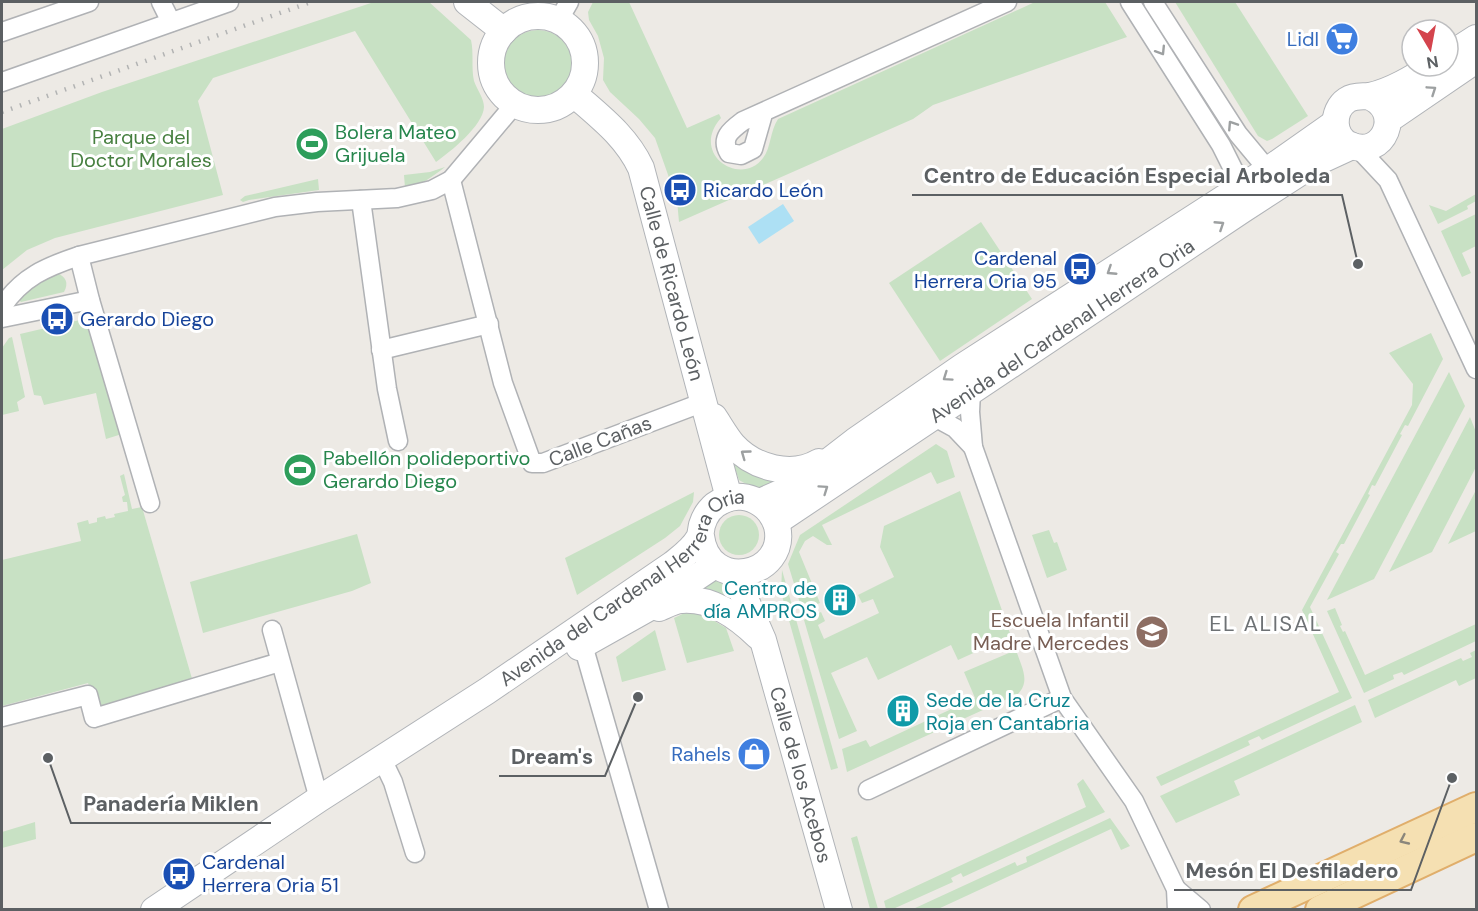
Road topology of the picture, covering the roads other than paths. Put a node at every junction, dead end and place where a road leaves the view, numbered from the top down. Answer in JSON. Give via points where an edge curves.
{"nodes":[{"id":1,"x":89,"y":2,"type":"edge"},
{"id":2,"x":161,"y":2,"type":"edge"},
{"id":3,"x":228,"y":2,"type":"edge"},
{"id":4,"x":1007,"y":2,"type":"edge"},
{"id":5,"x":1130,"y":2,"type":"edge"},
{"id":6,"x":1153,"y":2,"type":"edge"},
{"id":7,"x":470,"y":4,"type":"edge"},
{"id":8,"x":563,"y":11,"type":"edge"},
{"id":9,"x":171,"y":22,"type":"junction"},
{"id":10,"x":504,"y":31,"type":"junction"},
{"id":11,"x":2,"y":32,"type":"edge"},
{"id":12,"x":1476,"y":38,"type":"edge"},
{"id":13,"x":1460,"y":48,"type":"edge"},
{"id":14,"x":1476,"y":60,"type":"edge"},
{"id":15,"x":1412,"y":78,"type":"edge"},
{"id":16,"x":2,"y":82,"type":"edge"},
{"id":17,"x":574,"y":94,"type":"junction"},
{"id":18,"x":1368,"y":96,"type":"junction"},
{"id":19,"x":514,"y":105,"type":"junction"},
{"id":20,"x":763,"y":114,"type":"dead end"},
{"id":21,"x":1335,"y":123,"type":"junction"},
{"id":22,"x":1385,"y":128,"type":"junction"},
{"id":23,"x":1355,"y":147,"type":"junction"},
{"id":24,"x":1268,"y":170,"type":"junction"},
{"id":25,"x":451,"y":180,"type":"junction"},
{"id":26,"x":1388,"y":180,"type":"junction"},
{"id":27,"x":1242,"y":187,"type":"junction"},
{"id":28,"x":361,"y":201,"type":"junction"},
{"id":29,"x":79,"y":256,"type":"junction"},
{"id":30,"x":90,"y":300,"type":"junction"},
{"id":31,"x":2,"y":307,"type":"edge"},
{"id":32,"x":2,"y":318,"type":"edge"},
{"id":33,"x":489,"y":324,"type":"junction"},
{"id":34,"x":381,"y":350,"type":"junction"},
{"id":35,"x":1476,"y":369,"type":"edge"},
{"id":36,"x":971,"y":391,"type":"junction"},
{"id":37,"x":704,"y":402,"type":"junction"},
{"id":38,"x":933,"y":416,"type":"junction"},
{"id":39,"x":398,"y":441,"type":"dead end"},
{"id":40,"x":855,"y":441,"type":"junction"},
{"id":41,"x":973,"y":447,"type":"junction"},
{"id":42,"x":729,"y":498,"type":"junction"},
{"id":43,"x":150,"y":503,"type":"dead end"},
{"id":44,"x":768,"y":512,"type":"junction"},
{"id":45,"x":701,"y":536,"type":"junction"},
{"id":46,"x":764,"y":564,"type":"junction"},
{"id":47,"x":724,"y":569,"type":"junction"},
{"id":48,"x":634,"y":617,"type":"junction"},
{"id":49,"x":272,"y":630,"type":"dead end"},
{"id":50,"x":763,"y":640,"type":"junction"},
{"id":51,"x":583,"y":645,"type":"junction"},
{"id":52,"x":280,"y":662,"type":"junction"},
{"id":53,"x":487,"y":692,"type":"junction"},
{"id":54,"x":1062,"y":698,"type":"junction"},
{"id":55,"x":2,"y":717,"type":"edge"},
{"id":56,"x":382,"y":759,"type":"junction"},
{"id":57,"x":868,"y":790,"type":"dead end"},
{"id":58,"x":319,"y":799,"type":"junction"},
{"id":59,"x":1476,"y":807,"type":"edge"},
{"id":60,"x":1476,"y":837,"type":"edge"},
{"id":61,"x":415,"y":853,"type":"dead end"},
{"id":62,"x":1176,"y":889,"type":"junction"},
{"id":63,"x":154,"y":909,"type":"edge"},
{"id":64,"x":659,"y":909,"type":"edge"},
{"id":65,"x":839,"y":909,"type":"edge"},
{"id":66,"x":1177,"y":909,"type":"edge"},
{"id":67,"x":1201,"y":909,"type":"edge"},
{"id":68,"x":1253,"y":909,"type":"edge"},
{"id":69,"x":1320,"y":909,"type":"edge"}],
"edges":[{"from":1,"to":11,"type":"street"},
{"from":2,"to":9,"type":"street"},
{"from":3,"to":9,"type":"street"},
{"from":4,"to":20,"type":"street"},
{"from":5,"to":27,"type":"street","one_way":true,"via":[[1221,145]]},
{"from":24,"to":6,"type":"street","one_way":true,"via":[[1238,134]]},
{"from":7,"to":10,"type":"main road"},
{"from":8,"to":10,"type":"main road","via":[[524,18]]},
{"from":8,"to":17,"type":"main road","via":[[585,59],[581,83]]},
{"from":9,"to":16,"type":"street"},
{"from":10,"to":19,"type":"main road","via":[[494,48],[491,68],[501,93]]},
{"from":12,"to":13,"type":"main road"},
{"from":22,"to":14,"type":"main road","name":"Avenida del Cardenal Herrera Oria","one_way":true},
{"from":15,"to":18,"type":"main road","name":"Avenida del Cardenal Herrera Oria"},
{"from":17,"to":19,"type":"main road","via":[[551,108],[537,110]]},
{"from":17,"to":37,"type":"main road","name":"Calle de Ricardo León","via":[[615,128],[641,168]]},
{"from":18,"to":21,"type":"main road","name":"Avenida del Cardenal Herrera Oria","via":[[1356,96],[1345,102]]},
{"from":18,"to":22,"type":"main road","via":[[1385,109]]},
{"from":19,"to":25,"type":"street"},
{"from":21,"to":23,"type":"main road","via":[[1340,138]]},
{"from":21,"to":24,"type":"main road","name":"Avenida del Cardenal Herrera Oria"},
{"from":22,"to":23,"type":"main road","name":"Avenida del Cardenal Herrera Oria","via":[[1376,144]]},
{"from":22,"to":26,"type":"street"},
{"from":23,"to":26,"type":"street"},
{"from":36,"to":23,"type":"main road","name":"Avenida del Cardenal Herrera Oria","one_way":true,"via":[[1313,164]]},
{"from":24,"to":27,"type":"main road","name":"Avenida del Cardenal Herrera Oria"},
{"from":25,"to":28,"type":"street","via":[[416,195]]},
{"from":25,"to":33,"type":"street","name":"Calle Cañas"},
{"from":26,"to":35,"type":"street"},
{"from":27,"to":40,"type":"main road","name":"Avenida del Cardenal Herrera Oria","one_way":true,"via":[[962,367]]},
{"from":28,"to":29,"type":"street","via":[[275,207]]},
{"from":28,"to":34,"type":"street"},
{"from":29,"to":30,"type":"street"},
{"from":29,"to":31,"type":"street","via":[[31,276]]},
{"from":30,"to":32,"type":"street"},
{"from":30,"to":43,"type":"street"},
{"from":33,"to":34,"type":"street"},
{"from":33,"to":37,"type":"street","name":"Calle Cañas","via":[[503,382],[532,463],[543,464]]},
{"from":34,"to":39,"type":"street"},
{"from":36,"to":38,"type":"main road","name":"Avenida del Cardenal Herrera Oria"},
{"from":36,"to":41,"type":"street"},
{"from":40,"to":37,"type":"main road","name":"Avenida del Cardenal Herrera Oria","one_way":true,"via":[[799,470],[768,466],[750,459],[733,445]]},
{"from":37,"to":42,"type":"main road","name":"Calle de Ricardo León"},
{"from":38,"to":41,"type":"street","via":[[955,428]]},
{"from":44,"to":38,"type":"main road","name":"Avenida del Cardenal Herrera Oria","one_way":true},
{"from":40,"to":44,"type":"main road","name":"Avenida del Cardenal Herrera Oria"},
{"from":41,"to":54,"type":"street"},
{"from":42,"to":44,"type":"main road","name":"Avenida del Cardenal Herrera Oria","via":[[747,497]]},
{"from":42,"to":45,"type":"main road","name":"Avenida del Cardenal Herrera Oria","via":[[709,511]]},
{"from":44,"to":46,"type":"main road","name":"Avenida del Cardenal Herrera Oria","via":[[778,530],[774,553]]},
{"from":45,"to":47,"type":"main road","via":[[705,552]]},
{"from":45,"to":53,"type":"main road","name":"Avenida del Cardenal Herrera Oria","via":[[673,564]]},
{"from":46,"to":47,"type":"main road","name":"Avenida del Cardenal Herrera Oria","via":[[750,572]]},
{"from":46,"to":50,"type":"main road","name":"Calle de los Acebos"},
{"from":47,"to":48,"type":"main road","name":"Avenida del Cardenal Herrera Oria"},
{"from":47,"to":50,"type":"main road","name":"Calle de los Acebos"},
{"from":48,"to":50,"type":"main road","name":"Avenida del Cardenal Herrera Oria","via":[[681,600],[705,603],[738,618]]},
{"from":48,"to":51,"type":"main road","name":"Avenida del Cardenal Herrera Oria"},
{"from":49,"to":52,"type":"street"},
{"from":50,"to":65,"type":"main road","name":"Calle de los Acebos"},
{"from":51,"to":53,"type":"main road","name":"Avenida del Cardenal Herrera Oria"},
{"from":51,"to":64,"type":"street"},
{"from":52,"to":55,"type":"street","via":[[94,718],[88,695]]},
{"from":52,"to":58,"type":"street"},
{"from":53,"to":56,"type":"main road","name":"Avenida del Cardenal Herrera Oria"},
{"from":54,"to":57,"type":"street"},
{"from":54,"to":62,"type":"street","via":[[1134,801]]},
{"from":56,"to":58,"type":"main road","name":"Avenida del Cardenal Herrera Oria"},
{"from":56,"to":61,"type":"street"},
{"from":58,"to":63,"type":"main road","name":"Avenida del Cardenal Herrera Oria"},
{"from":59,"to":68,"type":"main road","one_way":true},
{"from":60,"to":69,"type":"main road"},
{"from":62,"to":66,"type":"street"},
{"from":62,"to":67,"type":"street"}]}
